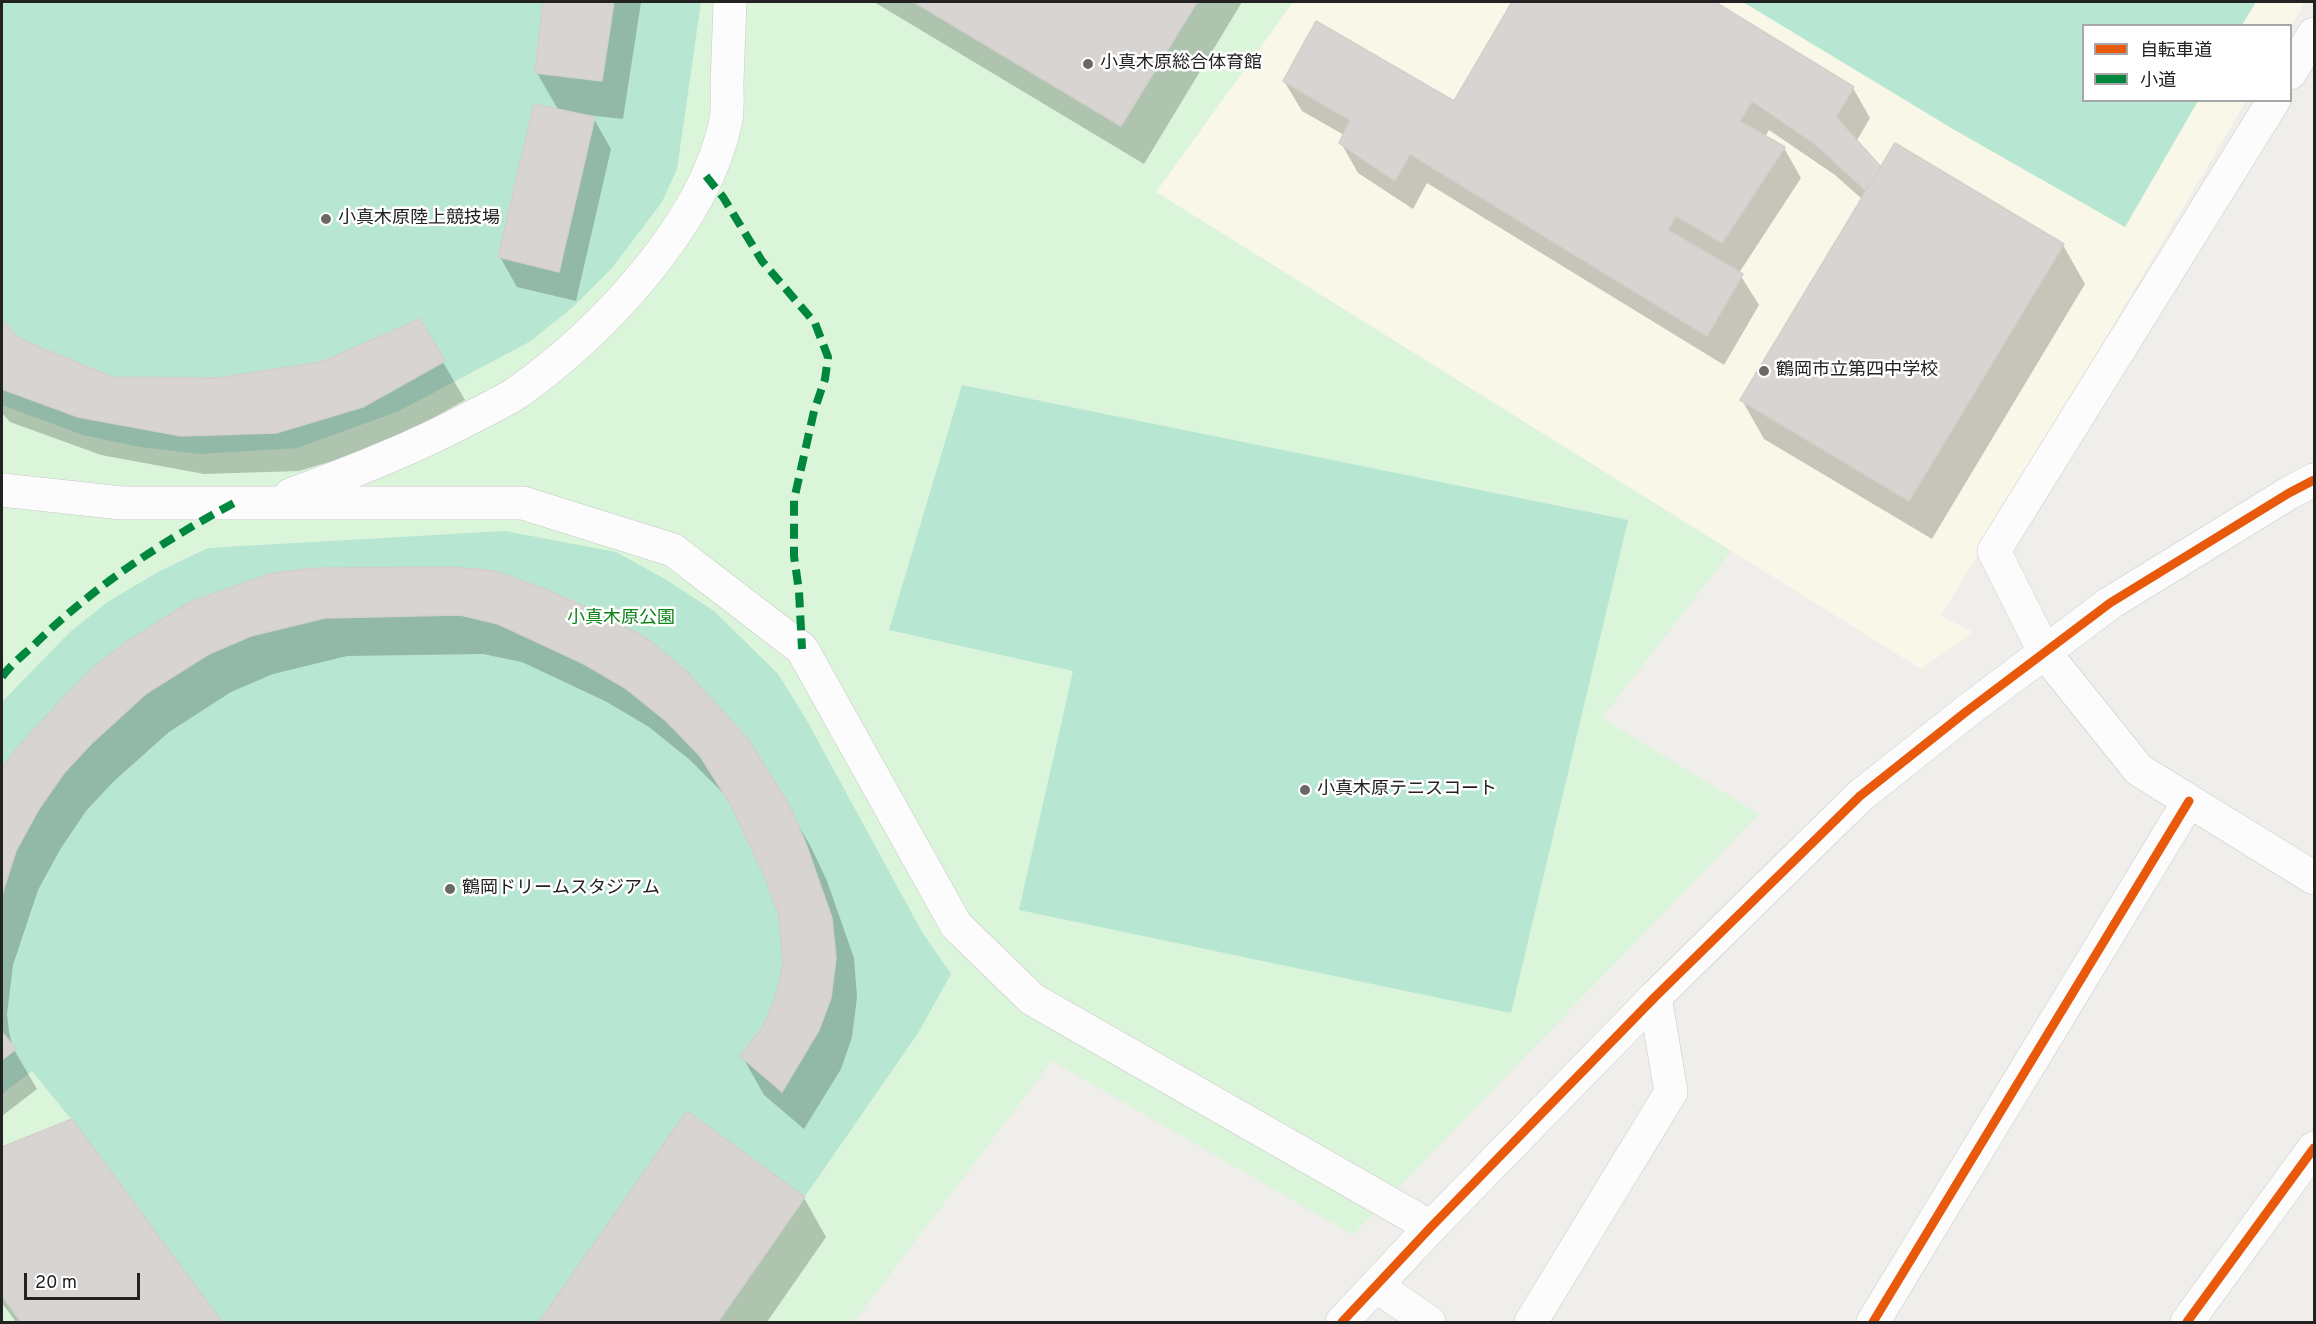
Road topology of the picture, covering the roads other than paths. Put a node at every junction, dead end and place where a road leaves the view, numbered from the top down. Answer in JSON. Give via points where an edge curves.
{"nodes":[{"id":1,"x":729,"y":2,"type":"edge"},
{"id":2,"x":2314,"y":34,"type":"edge"},
{"id":3,"x":2299,"y":75,"type":"edge"},
{"id":4,"x":2273,"y":102,"type":"edge"},
{"id":5,"x":2314,"y":480,"type":"edge"},
{"id":6,"x":2,"y":490,"type":"edge"},
{"id":7,"x":270,"y":503,"type":"junction"},
{"id":8,"x":2044,"y":653,"type":"junction"},
{"id":9,"x":2189,"y":801,"type":"junction"},
{"id":10,"x":2314,"y":877,"type":"edge"},
{"id":11,"x":1655,"y":997,"type":"junction"},
{"id":12,"x":2314,"y":1148,"type":"edge"},
{"id":13,"x":1431,"y":1227,"type":"junction"},
{"id":14,"x":1376,"y":1286,"type":"junction"},
{"id":15,"x":1342,"y":1323,"type":"edge"},
{"id":16,"x":1429,"y":1323,"type":"edge"},
{"id":17,"x":1531,"y":1323,"type":"edge"},
{"id":18,"x":1872,"y":1323,"type":"edge"},
{"id":19,"x":2187,"y":1323,"type":"edge"}],
"edges":[{"from":1,"to":7,"type":"street","via":[[727,118],[714,158],[673,237],[633,288],[584,339],[516,393],[436,436]]},
{"from":2,"to":3,"type":"street"},
{"from":4,"to":8,"type":"street","via":[[1995,551]]},
{"from":5,"to":8,"type":"street","via":[[2110,603]]},
{"from":6,"to":7,"type":"street","via":[[122,503]]},
{"from":7,"to":13,"type":"street","via":[[524,503],[673,550],[802,649],[956,925],[1032,999]]},
{"from":8,"to":9,"type":"street","via":[[2139,770]]},
{"from":8,"to":11,"type":"street","via":[[1860,796]]},
{"from":9,"to":10,"type":"street"},
{"from":9,"to":18,"type":"street"},
{"from":11,"to":13,"type":"street"},
{"from":11,"to":17,"type":"street","via":[[1671,1092]]},
{"from":12,"to":19,"type":"street"},
{"from":13,"to":14,"type":"street"},
{"from":14,"to":15,"type":"street"},
{"from":14,"to":16,"type":"street"}]}
